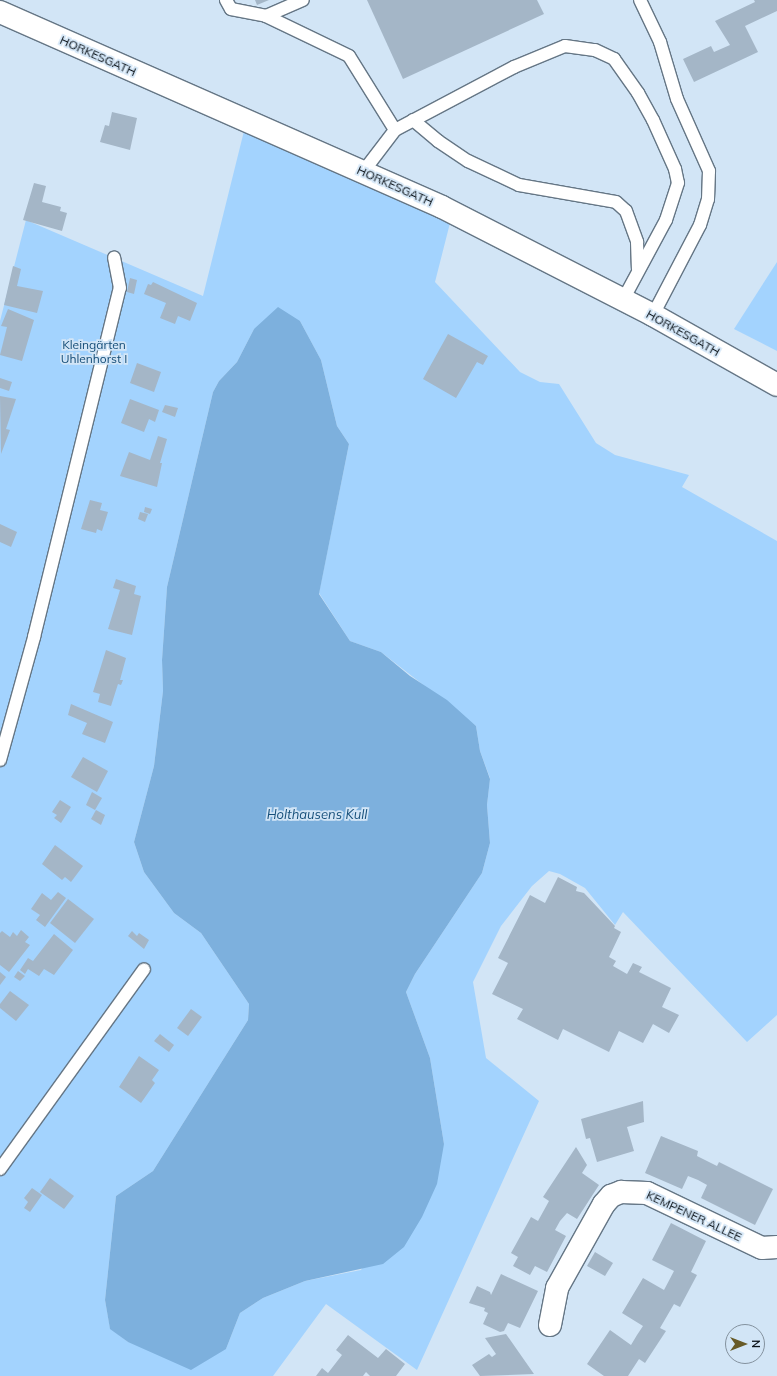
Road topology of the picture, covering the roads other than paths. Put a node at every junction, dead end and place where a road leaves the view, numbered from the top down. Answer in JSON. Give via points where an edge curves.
{"nodes":[{"id":1,"x":226,"y":0,"type":"edge"},
{"id":2,"x":303,"y":0,"type":"edge"},
{"id":3,"x":640,"y":0,"type":"edge"},
{"id":4,"x":0,"y":12,"type":"edge"},
{"id":5,"x":266,"y":16,"type":"junction"},
{"id":6,"x":413,"y":120,"type":"junction"},
{"id":7,"x":395,"y":130,"type":"junction"},
{"id":8,"x":363,"y":172,"type":"junction"},
{"id":9,"x":114,"y":258,"type":"dead end"},
{"id":10,"x":637,"y":274,"type":"junction"},
{"id":11,"x":623,"y":300,"type":"junction"},
{"id":12,"x":653,"y":315,"type":"junction"},
{"id":13,"x":777,"y":385,"type":"edge"},
{"id":14,"x":0,"y":760,"type":"edge"},
{"id":15,"x":144,"y":969,"type":"dead end"},
{"id":16,"x":0,"y":1169,"type":"edge"},
{"id":17,"x":777,"y":1247,"type":"edge"},
{"id":18,"x":550,"y":1325,"type":"dead end"}],
"edges":[{"from":1,"to":5,"type":"lane","via":[[231,9]]},
{"from":2,"to":5,"type":"lane"},
{"from":3,"to":12,"type":"lane","via":[[660,42],[677,99],[710,171],[708,199],[700,225]]},
{"from":4,"to":8,"type":"street","name":"HORKESGATH"},
{"from":5,"to":7,"type":"lane","via":[[349,56]]},
{"from":6,"to":7,"type":"lane"},
{"from":6,"to":10,"type":"lane","via":[[438,142],[468,161],[519,185],[616,202],[626,211],[637,242]]},
{"from":6,"to":10,"type":"lane","via":[[514,67],[565,46],[595,50],[614,60],[638,93],[653,120],[675,169],[678,183],[671,208]]},
{"from":7,"to":8,"type":"lane"},
{"from":8,"to":11,"type":"street","name":"HORKESGATH","via":[[442,206]]},
{"from":9,"to":14,"type":"lane","via":[[120,288],[34,637]]},
{"from":10,"to":11,"type":"lane"},
{"from":11,"to":12,"type":"street","name":"HORKESGATH"},
{"from":12,"to":13,"type":"street","name":"HORKESGATH"},
{"from":15,"to":16,"type":"lane"},
{"from":17,"to":18,"type":"street","name":"KEMPENER ALLEE","via":[[762,1248],[647,1193],[621,1192],[611,1196],[604,1204],[557,1288]]}]}
